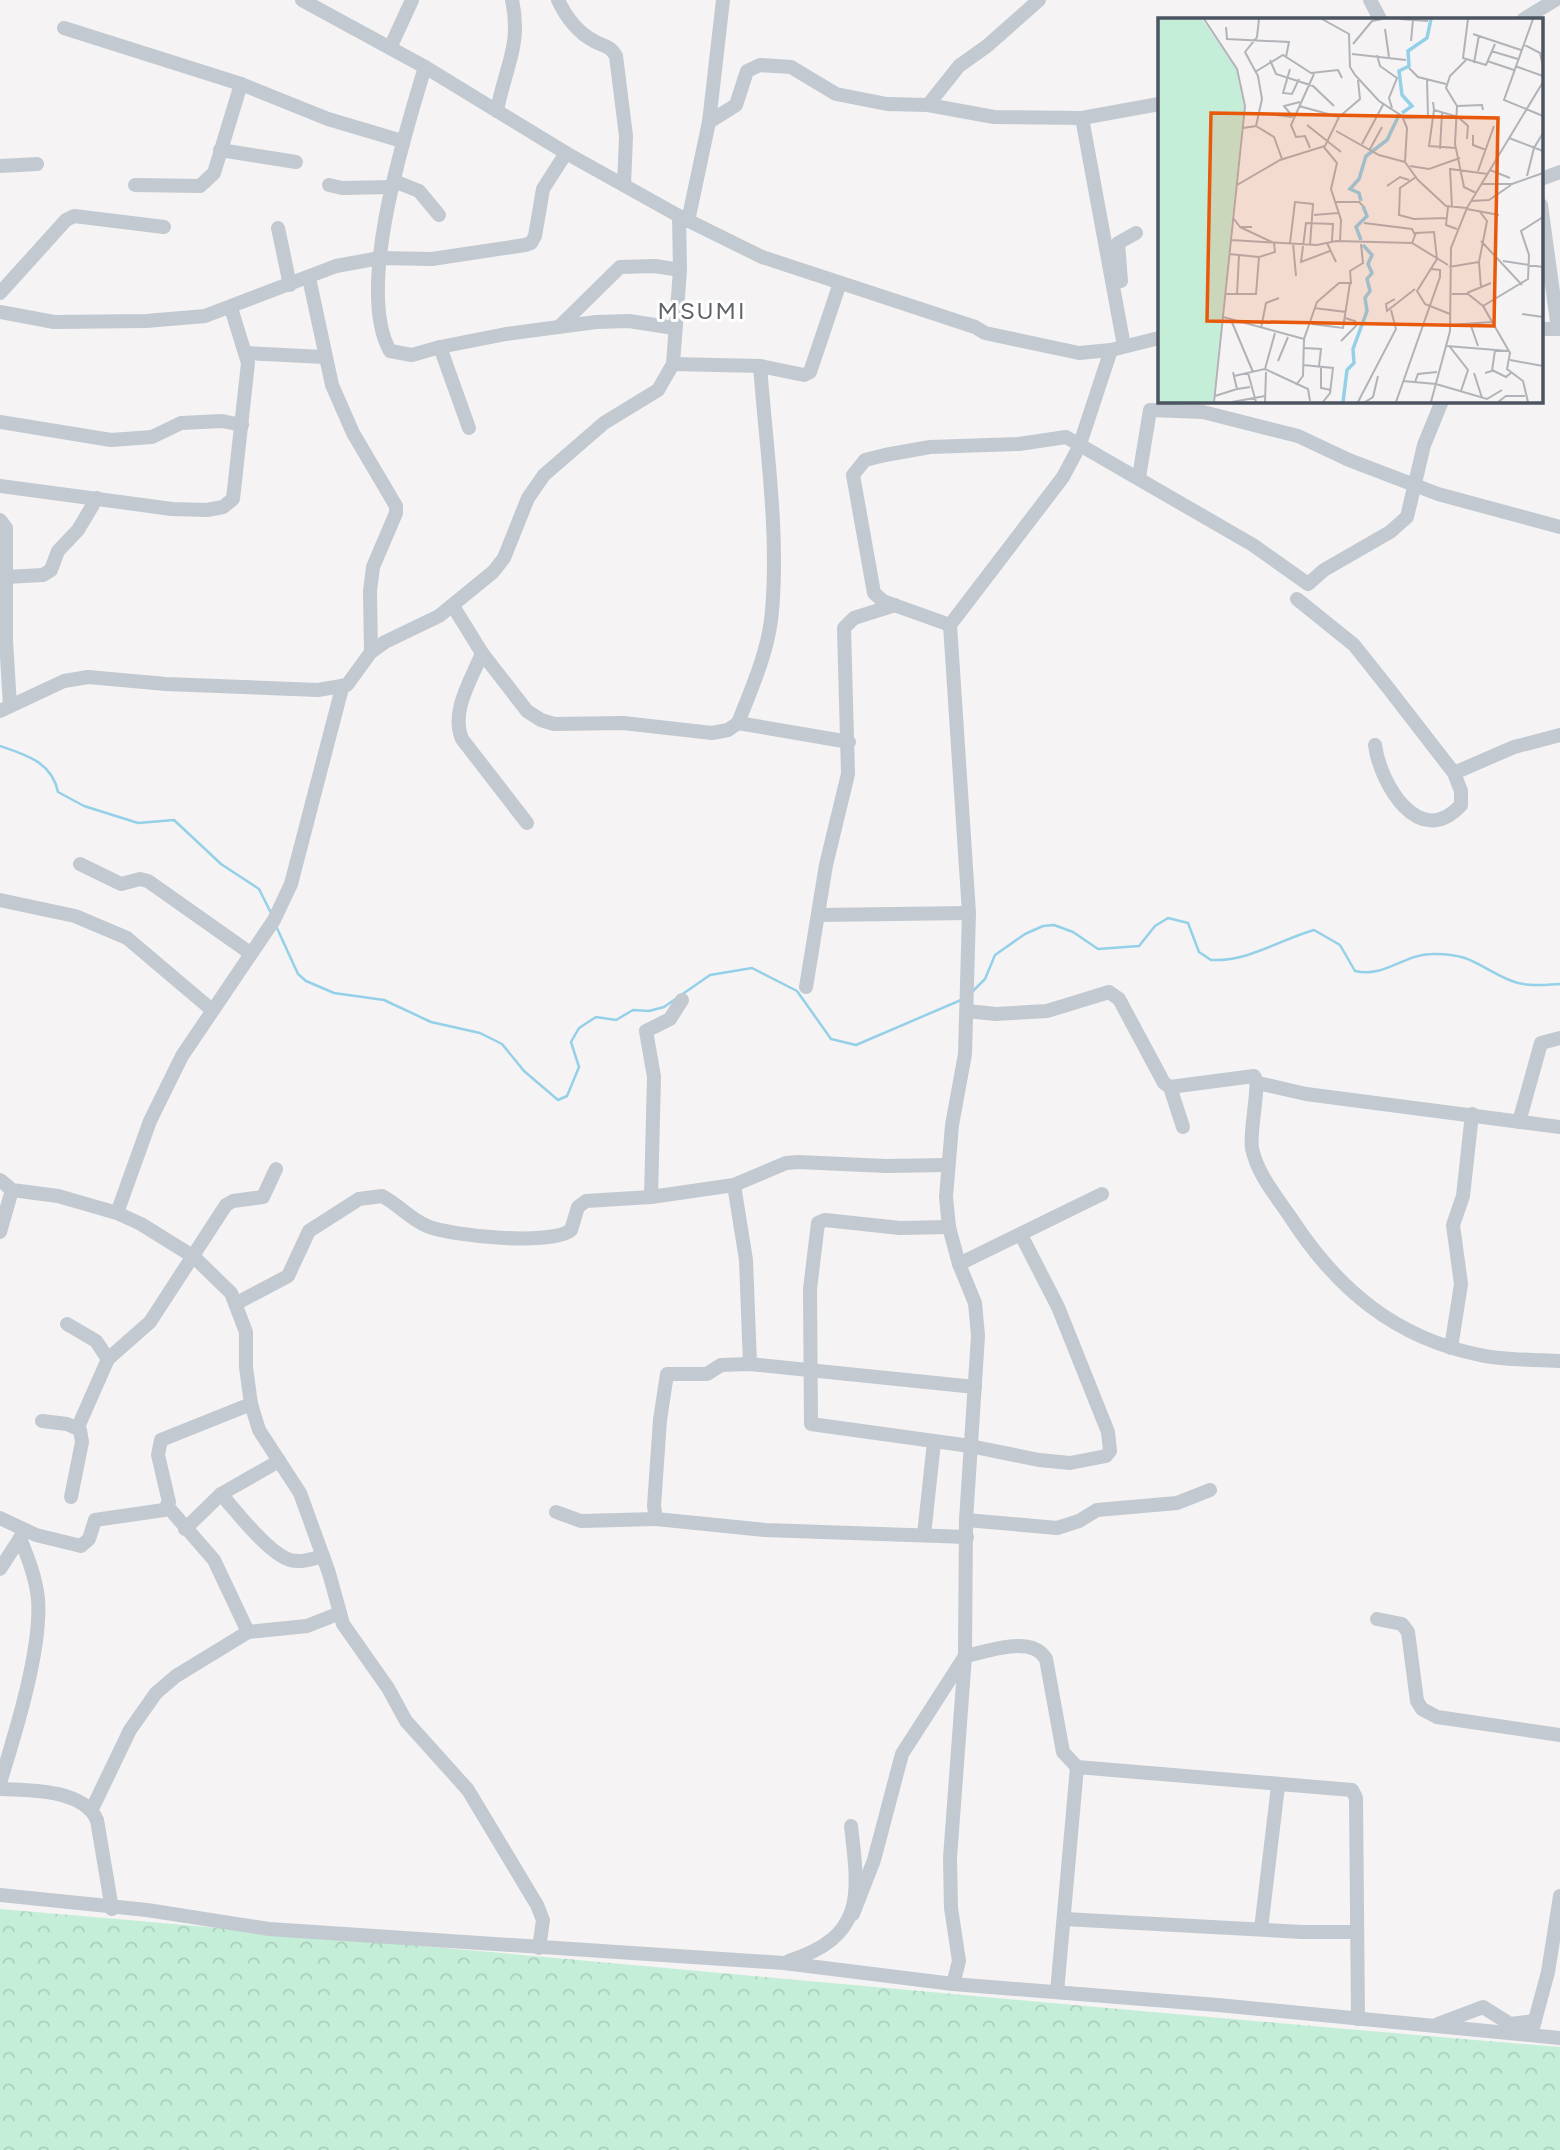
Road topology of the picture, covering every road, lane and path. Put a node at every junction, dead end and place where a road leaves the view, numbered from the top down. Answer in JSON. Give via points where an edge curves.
{"nodes":[{"id":1,"x":302,"y":0,"type":"edge"},
{"id":2,"x":412,"y":0,"type":"edge"},
{"id":3,"x":512,"y":0,"type":"edge"},
{"id":4,"x":558,"y":0,"type":"edge"},
{"id":5,"x":723,"y":0,"type":"edge"},
{"id":6,"x":1039,"y":0,"type":"edge"},
{"id":7,"x":1370,"y":0,"type":"edge"},
{"id":8,"x":1555,"y":0,"type":"edge"},
{"id":9,"x":1531,"y":17,"type":"edge"},
{"id":10,"x":1379,"y":18,"type":"edge"},
{"id":11,"x":64,"y":28,"type":"dead end"},
{"id":12,"x":390,"y":48,"type":"junction"},
{"id":13,"x":425,"y":67,"type":"junction"},
{"id":14,"x":241,"y":84,"type":"junction"},
{"id":15,"x":1158,"y":104,"type":"edge"},
{"id":16,"x":928,"y":105,"type":"junction"},
{"id":17,"x":497,"y":111,"type":"junction"},
{"id":18,"x":1082,"y":118,"type":"junction"},
{"id":19,"x":709,"y":121,"type":"junction"},
{"id":20,"x":402,"y":141,"type":"junction"},
{"id":21,"x":220,"y":150,"type":"junction"},
{"id":22,"x":566,"y":153,"type":"junction"},
{"id":23,"x":296,"y":162,"type":"dead end"},
{"id":24,"x":37,"y":164,"type":"dead end"},
{"id":25,"x":0,"y":166,"type":"edge"},
{"id":26,"x":1560,"y":172,"type":"edge"},
{"id":27,"x":1542,"y":179,"type":"edge"},
{"id":28,"x":394,"y":184,"type":"junction"},
{"id":29,"x":135,"y":185,"type":"dead end"},
{"id":30,"x":624,"y":185,"type":"junction"},
{"id":31,"x":329,"y":186,"type":"dead end"},
{"id":32,"x":1542,"y":212,"type":"edge"},
{"id":33,"x":439,"y":215,"type":"dead end"},
{"id":34,"x":684,"y":218,"type":"junction"},
{"id":35,"x":164,"y":228,"type":"dead end"},
{"id":36,"x":278,"y":228,"type":"dead end"},
{"id":37,"x":1136,"y":233,"type":"dead end"},
{"id":38,"x":380,"y":258,"type":"junction"},
{"id":39,"x":680,"y":270,"type":"junction"},
{"id":40,"x":309,"y":278,"type":"junction"},
{"id":41,"x":840,"y":283,"type":"junction"},
{"id":42,"x":290,"y":285,"type":"junction"},
{"id":43,"x":0,"y":292,"type":"edge"},
{"id":44,"x":231,"y":308,"type":"junction"},
{"id":45,"x":0,"y":312,"type":"edge"},
{"id":46,"x":559,"y":327,"type":"junction"},
{"id":47,"x":674,"y":328,"type":"junction"},
{"id":48,"x":1559,"y":329,"type":"edge"},
{"id":49,"x":1158,"y":338,"type":"edge"},
{"id":50,"x":440,"y":346,"type":"junction"},
{"id":51,"x":1122,"y":347,"type":"junction"},
{"id":52,"x":246,"y":353,"type":"junction"},
{"id":53,"x":324,"y":357,"type":"junction"},
{"id":54,"x":673,"y":363,"type":"junction"},
{"id":55,"x":760,"y":366,"type":"junction"},
{"id":56,"x":1442,"y":402,"type":"edge"},
{"id":57,"x":0,"y":422,"type":"edge"},
{"id":58,"x":242,"y":425,"type":"junction"},
{"id":59,"x":469,"y":428,"type":"dead end"},
{"id":60,"x":1079,"y":447,"type":"junction"},
{"id":61,"x":1139,"y":477,"type":"junction"},
{"id":62,"x":1413,"y":484,"type":"junction"},
{"id":63,"x":0,"y":486,"type":"edge"},
{"id":64,"x":97,"y":498,"type":"junction"},
{"id":65,"x":0,"y":520,"type":"edge"},
{"id":66,"x":1560,"y":527,"type":"edge"},
{"id":67,"x":6,"y":577,"type":"junction"},
{"id":68,"x":1297,"y":599,"type":"dead end"},
{"id":69,"x":453,"y":606,"type":"junction"},
{"id":70,"x":895,"y":606,"type":"junction"},
{"id":71,"x":950,"y":625,"type":"junction"},
{"id":72,"x":371,"y":652,"type":"junction"},
{"id":73,"x":482,"y":653,"type":"junction"},
{"id":74,"x":342,"y":688,"type":"junction"},
{"id":75,"x":5,"y":709,"type":"edge"},
{"id":76,"x":738,"y":723,"type":"junction"},
{"id":77,"x":1560,"y":735,"type":"edge"},
{"id":78,"x":849,"y":742,"type":"junction"},
{"id":79,"x":1374,"y":745,"type":"dead end"},
{"id":80,"x":1454,"y":773,"type":"junction"},
{"id":81,"x":527,"y":823,"type":"dead end"},
{"id":82,"x":80,"y":864,"type":"dead end"},
{"id":83,"x":0,"y":900,"type":"edge"},
{"id":84,"x":968,"y":913,"type":"junction"},
{"id":85,"x":818,"y":915,"type":"junction"},
{"id":86,"x":250,"y":953,"type":"junction"},
{"id":87,"x":806,"y":987,"type":"dead end"},
{"id":88,"x":682,"y":1000,"type":"dead end"},
{"id":89,"x":967,"y":1009,"type":"junction"},
{"id":90,"x":212,"y":1010,"type":"junction"},
{"id":91,"x":1560,"y":1038,"type":"edge"},
{"id":92,"x":1258,"y":1083,"type":"junction"},
{"id":93,"x":1170,"y":1087,"type":"junction"},
{"id":94,"x":1472,"y":1114,"type":"junction"},
{"id":95,"x":1519,"y":1122,"type":"junction"},
{"id":96,"x":1183,"y":1127,"type":"dead end"},
{"id":97,"x":1560,"y":1127,"type":"edge"},
{"id":98,"x":947,"y":1165,"type":"junction"},
{"id":99,"x":276,"y":1169,"type":"dead end"},
{"id":100,"x":6,"y":1185,"type":"edge"},
{"id":101,"x":734,"y":1185,"type":"junction"},
{"id":102,"x":1102,"y":1194,"type":"dead end"},
{"id":103,"x":651,"y":1197,"type":"junction"},
{"id":104,"x":117,"y":1213,"type":"junction"},
{"id":105,"x":949,"y":1227,"type":"junction"},
{"id":106,"x":0,"y":1232,"type":"edge"},
{"id":107,"x":1021,"y":1236,"type":"junction"},
{"id":108,"x":194,"y":1257,"type":"junction"},
{"id":109,"x":958,"y":1264,"type":"junction"},
{"id":110,"x":237,"y":1303,"type":"junction"},
{"id":111,"x":67,"y":1324,"type":"dead end"},
{"id":112,"x":1451,"y":1348,"type":"junction"},
{"id":113,"x":108,"y":1359,"type":"junction"},
{"id":114,"x":1560,"y":1360,"type":"edge"},
{"id":115,"x":750,"y":1364,"type":"junction"},
{"id":116,"x":811,"y":1369,"type":"junction"},
{"id":117,"x":975,"y":1387,"type":"junction"},
{"id":118,"x":251,"y":1404,"type":"junction"},
{"id":119,"x":41,"y":1421,"type":"dead end"},
{"id":120,"x":78,"y":1427,"type":"junction"},
{"id":121,"x":934,"y":1442,"type":"junction"},
{"id":122,"x":970,"y":1446,"type":"junction"},
{"id":123,"x":279,"y":1461,"type":"junction"},
{"id":124,"x":1210,"y":1490,"type":"dead end"},
{"id":125,"x":221,"y":1494,"type":"junction"},
{"id":126,"x":71,"y":1497,"type":"dead end"},
{"id":127,"x":168,"y":1507,"type":"junction"},
{"id":128,"x":556,"y":1512,"type":"dead end"},
{"id":129,"x":0,"y":1518,"type":"edge"},
{"id":130,"x":656,"y":1519,"type":"junction"},
{"id":131,"x":966,"y":1520,"type":"junction"},
{"id":132,"x":185,"y":1529,"type":"junction"},
{"id":133,"x":22,"y":1534,"type":"junction"},
{"id":134,"x":924,"y":1535,"type":"junction"},
{"id":135,"x":967,"y":1537,"type":"junction"},
{"id":136,"x":323,"y":1556,"type":"junction"},
{"id":137,"x":0,"y":1569,"type":"edge"},
{"id":138,"x":340,"y":1613,"type":"junction"},
{"id":139,"x":1377,"y":1619,"type":"dead end"},
{"id":140,"x":248,"y":1632,"type":"junction"},
{"id":141,"x":965,"y":1656,"type":"junction"},
{"id":142,"x":1560,"y":1735,"type":"edge"},
{"id":143,"x":1077,"y":1767,"type":"junction"},
{"id":144,"x":0,"y":1783,"type":"edge"},
{"id":145,"x":1278,"y":1786,"type":"junction"},
{"id":146,"x":0,"y":1789,"type":"edge"},
{"id":147,"x":92,"y":1810,"type":"junction"},
{"id":148,"x":851,"y":1826,"type":"dead end"},
{"id":149,"x":0,"y":1895,"type":"edge"},
{"id":150,"x":1560,"y":1896,"type":"edge"},
{"id":151,"x":111,"y":1909,"type":"junction"},
{"id":152,"x":853,"y":1914,"type":"junction"},
{"id":153,"x":1064,"y":1919,"type":"junction"},
{"id":154,"x":1261,"y":1929,"type":"junction"},
{"id":155,"x":1356,"y":1932,"type":"junction"},
{"id":156,"x":539,"y":1948,"type":"junction"},
{"id":157,"x":784,"y":1963,"type":"junction"},
{"id":158,"x":1554,"y":1969,"type":"edge"},
{"id":159,"x":953,"y":1984,"type":"junction"},
{"id":160,"x":1057,"y":1992,"type":"junction"},
{"id":161,"x":1358,"y":2019,"type":"junction"},
{"id":162,"x":1437,"y":2025,"type":"junction"},
{"id":163,"x":1533,"y":2028,"type":"junction"},
{"id":164,"x":1560,"y":2038,"type":"edge"}],
"edges":[{"from":1,"to":12,"type":"street"},
{"from":2,"to":12,"type":"street"},
{"from":3,"to":17,"type":"street","via":[[516,43]]},
{"from":4,"to":30,"type":"street","via":[[576,27],[616,56],[626,136]]},
{"from":5,"to":19,"type":"street"},
{"from":6,"to":16,"type":"street","via":[[959,66]]},
{"from":7,"to":10,"type":"street"},
{"from":8,"to":9,"type":"street"},
{"from":11,"to":14,"type":"street"},
{"from":12,"to":13,"type":"street"},
{"from":13,"to":17,"type":"street"},
{"from":13,"to":20,"type":"street"},
{"from":14,"to":20,"type":"street","via":[[328,119]]},
{"from":14,"to":21,"type":"street"},
{"from":15,"to":18,"type":"street"},
{"from":16,"to":18,"type":"street","via":[[994,117]]},
{"from":16,"to":19,"type":"street","via":[[887,104],[836,94],[791,67],[760,65],[747,71],[736,105]]},
{"from":17,"to":22,"type":"street"},
{"from":18,"to":51,"type":"street"},
{"from":19,"to":34,"type":"street"},
{"from":20,"to":28,"type":"street"},
{"from":21,"to":23,"type":"street"},
{"from":21,"to":29,"type":"street","via":[[214,173],[200,186]]},
{"from":22,"to":30,"type":"street"},
{"from":22,"to":38,"type":"street","via":[[543,189],[531,243],[432,258]]},
{"from":24,"to":25,"type":"street"},
{"from":26,"to":27,"type":"street"},
{"from":28,"to":31,"type":"street"},
{"from":28,"to":33,"type":"street","via":[[419,191]]},
{"from":28,"to":38,"type":"street"},
{"from":30,"to":34,"type":"street"},
{"from":32,"to":48,"type":"street"},
{"from":34,"to":39,"type":"street"},
{"from":34,"to":41,"type":"street","via":[[762,257]]},
{"from":35,"to":43,"type":"street","via":[[74,216]]},
{"from":36,"to":42,"type":"street"},
{"from":37,"to":51,"type":"street","via":[[1122,239],[1117,248]]},
{"from":38,"to":40,"type":"street","via":[[336,266]]},
{"from":38,"to":50,"type":"street","via":[[378,310],[390,351],[412,355]]},
{"from":39,"to":46,"type":"street","via":[[620,267]]},
{"from":39,"to":47,"type":"street"},
{"from":40,"to":42,"type":"street"},
{"from":40,"to":53,"type":"street"},
{"from":41,"to":51,"type":"street","via":[[985,333],[1079,353]]},
{"from":41,"to":55,"type":"street","via":[[810,372],[804,375]]},
{"from":42,"to":44,"type":"street"},
{"from":44,"to":45,"type":"street","via":[[205,316],[94,323],[54,322]]},
{"from":44,"to":52,"type":"street"},
{"from":46,"to":47,"type":"street","via":[[613,321]]},
{"from":46,"to":50,"type":"street"},
{"from":47,"to":54,"type":"street"},
{"from":49,"to":51,"type":"street"},
{"from":50,"to":59,"type":"street"},
{"from":51,"to":60,"type":"street"},
{"from":52,"to":53,"type":"street"},
{"from":52,"to":58,"type":"street"},
{"from":53,"to":72,"type":"street","via":[[353,433],[396,506],[373,567]]},
{"from":54,"to":55,"type":"street"},
{"from":54,"to":69,"type":"street","via":[[658,390],[604,423],[544,475],[528,498],[504,558]]},
{"from":55,"to":76,"type":"street","via":[[772,533],[772,612],[767,642]]},
{"from":56,"to":62,"type":"street"},
{"from":57,"to":58,"type":"street","via":[[111,440],[152,437],[181,423]]},
{"from":58,"to":64,"type":"street","via":[[233,499],[223,507],[172,509]]},
{"from":60,"to":61,"type":"street"},
{"from":60,"to":70,"type":"street","via":[[1066,438],[930,447],[865,460],[853,475],[870,582],[883,601]]},
{"from":60,"to":71,"type":"street","via":[[1063,477]]},
{"from":61,"to":62,"type":"street","via":[[1152,410],[1203,412],[1298,436]]},
{"from":61,"to":62,"type":"street","via":[[1308,584],[1407,517]]},
{"from":62,"to":66,"type":"street"},
{"from":63,"to":64,"type":"street"},
{"from":64,"to":67,"type":"street","via":[[78,530],[58,551],[51,570],[43,575]]},
{"from":65,"to":67,"type":"street","via":[[6,528]]},
{"from":67,"to":75,"type":"street"},
{"from":68,"to":80,"type":"street","via":[[1354,645]]},
{"from":69,"to":72,"type":"street"},
{"from":69,"to":73,"type":"street"},
{"from":70,"to":71,"type":"street"},
{"from":70,"to":78,"type":"street","via":[[854,618],[844,628]]},
{"from":71,"to":84,"type":"street"},
{"from":72,"to":74,"type":"street"},
{"from":73,"to":76,"type":"street","via":[[527,711],[554,724],[623,723],[712,733]]},
{"from":73,"to":81,"type":"street","via":[[457,727]]},
{"from":74,"to":75,"type":"street","via":[[166,684],[88,677],[64,681]]},
{"from":74,"to":86,"type":"street","via":[[291,884],[274,920]]},
{"from":76,"to":78,"type":"street"},
{"from":77,"to":80,"type":"street","via":[[1514,747]]},
{"from":78,"to":85,"type":"street","via":[[848,774]]},
{"from":79,"to":80,"type":"street","via":[[1387,788],[1412,814],[1431,820],[1451,816],[1461,805]]},
{"from":82,"to":86,"type":"street","via":[[121,884],[148,881]]},
{"from":83,"to":90,"type":"street","via":[[75,916],[127,938]]},
{"from":84,"to":85,"type":"street"},
{"from":84,"to":89,"type":"street"},
{"from":85,"to":87,"type":"street"},
{"from":86,"to":90,"type":"street"},
{"from":88,"to":103,"type":"street","via":[[670,1019],[646,1031],[654,1077]]},
{"from":89,"to":93,"type":"street","via":[[996,1014],[1047,1011],[1102,993],[1115,994]]},
{"from":89,"to":98,"type":"street","via":[[965,1054]]},
{"from":90,"to":104,"type":"street","via":[[182,1056],[150,1121]]},
{"from":91,"to":95,"type":"street","via":[[1541,1043]]},
{"from":92,"to":93,"type":"street","via":[[1254,1076]]},
{"from":92,"to":94,"type":"street","via":[[1306,1094]]},
{"from":92,"to":112,"type":"street","via":[[1250,1122],[1252,1148],[1258,1167],[1305,1241],[1342,1284],[1382,1316],[1408,1333]]},
{"from":93,"to":96,"type":"street"},
{"from":94,"to":95,"type":"street"},
{"from":94,"to":112,"type":"street","via":[[1454,1225],[1461,1284]]},
{"from":95,"to":97,"type":"street"},
{"from":98,"to":101,"type":"street","via":[[786,1163]]},
{"from":98,"to":105,"type":"street"},
{"from":99,"to":108,"type":"street","via":[[263,1197],[226,1205]]},
{"from":100,"to":104,"type":"street"},
{"from":100,"to":106,"type":"street"},
{"from":101,"to":103,"type":"street"},
{"from":101,"to":115,"type":"street","via":[[747,1273]]},
{"from":102,"to":107,"type":"street"},
{"from":103,"to":110,"type":"street","via":[[586,1200],[567,1233],[510,1239],[430,1228],[382,1196],[359,1199],[309,1231],[288,1276]]},
{"from":104,"to":108,"type":"street"},
{"from":105,"to":109,"type":"street"},
{"from":105,"to":116,"type":"street","via":[[818,1223],[810,1289]]},
{"from":107,"to":109,"type":"street"},
{"from":107,"to":122,"type":"street","via":[[1082,1364],[1108,1432],[1110,1451],[1099,1460],[1070,1462]]},
{"from":108,"to":110,"type":"street"},
{"from":108,"to":113,"type":"street","via":[[150,1322]]},
{"from":109,"to":117,"type":"street","via":[[977,1317]]},
{"from":110,"to":118,"type":"street","via":[[246,1332]]},
{"from":111,"to":113,"type":"street","via":[[96,1341]]},
{"from":112,"to":114,"type":"street","via":[[1481,1356]]},
{"from":113,"to":120,"type":"street"},
{"from":115,"to":116,"type":"street"},
{"from":115,"to":130,"type":"street","via":[[721,1364],[706,1374],[666,1375]]},
{"from":116,"to":117,"type":"street"},
{"from":116,"to":121,"type":"street","via":[[810,1415],[816,1427]]},
{"from":117,"to":122,"type":"street"},
{"from":118,"to":123,"type":"street","via":[[259,1430]]},
{"from":118,"to":127,"type":"street","via":[[161,1440],[158,1455]]},
{"from":119,"to":120,"type":"street"},
{"from":120,"to":126,"type":"street","via":[[82,1442]]},
{"from":121,"to":122,"type":"street"},
{"from":121,"to":134,"type":"street"},
{"from":122,"to":131,"type":"street"},
{"from":123,"to":125,"type":"street"},
{"from":123,"to":136,"type":"street","via":[[300,1493]]},
{"from":124,"to":131,"type":"street","via":[[1177,1503],[1097,1510],[1057,1528]]},
{"from":125,"to":132,"type":"street"},
{"from":125,"to":136,"type":"street","via":[[288,1559]]},
{"from":127,"to":132,"type":"street"},
{"from":127,"to":133,"type":"street","via":[[96,1520],[81,1546]]},
{"from":128,"to":130,"type":"street","via":[[581,1521]]},
{"from":129,"to":133,"type":"street"},
{"from":130,"to":134,"type":"street","via":[[765,1530]]},
{"from":131,"to":135,"type":"street"},
{"from":132,"to":140,"type":"street","via":[[214,1560]]},
{"from":133,"to":137,"type":"street"},
{"from":133,"to":144,"type":"street","via":[[36,1584],[38,1614],[20,1714]]},
{"from":134,"to":135,"type":"street"},
{"from":135,"to":141,"type":"street"},
{"from":136,"to":138,"type":"street"},
{"from":138,"to":140,"type":"street","via":[[307,1626]]},
{"from":138,"to":156,"type":"street","via":[[406,1721],[468,1790],[537,1905],[543,1920]]},
{"from":139,"to":142,"type":"street","via":[[1402,1623],[1408,1632],[1422,1709],[1437,1717]]},
{"from":140,"to":147,"type":"street","via":[[156,1693],[130,1730]]},
{"from":141,"to":143,"type":"street","via":[[1024,1646],[1042,1652],[1063,1752]]},
{"from":141,"to":152,"type":"street","via":[[902,1754],[874,1860]]},
{"from":141,"to":159,"type":"street","via":[[950,1858],[959,1961]]},
{"from":143,"to":145,"type":"street"},
{"from":143,"to":153,"type":"street"},
{"from":145,"to":154,"type":"street"},
{"from":145,"to":155,"type":"street","via":[[1352,1790],[1356,1798]]},
{"from":146,"to":147,"type":"street","via":[[61,1796]]},
{"from":147,"to":151,"type":"street"},
{"from":148,"to":152,"type":"street"},
{"from":149,"to":151,"type":"street"},
{"from":150,"to":158,"type":"street"},
{"from":151,"to":156,"type":"street","via":[[147,1910],[270,1929]]},
{"from":152,"to":157,"type":"street","via":[[830,1942]]},
{"from":153,"to":154,"type":"street"},
{"from":153,"to":160,"type":"street"},
{"from":154,"to":155,"type":"street"},
{"from":155,"to":161,"type":"street"},
{"from":156,"to":157,"type":"street"},
{"from":157,"to":159,"type":"street"},
{"from":158,"to":163,"type":"street"},
{"from":159,"to":160,"type":"street"},
{"from":160,"to":161,"type":"street"},
{"from":161,"to":162,"type":"street"},
{"from":162,"to":163,"type":"street"},
{"from":162,"to":163,"type":"street","via":[[1483,2007],[1510,2024]]},
{"from":163,"to":164,"type":"street"}]}
